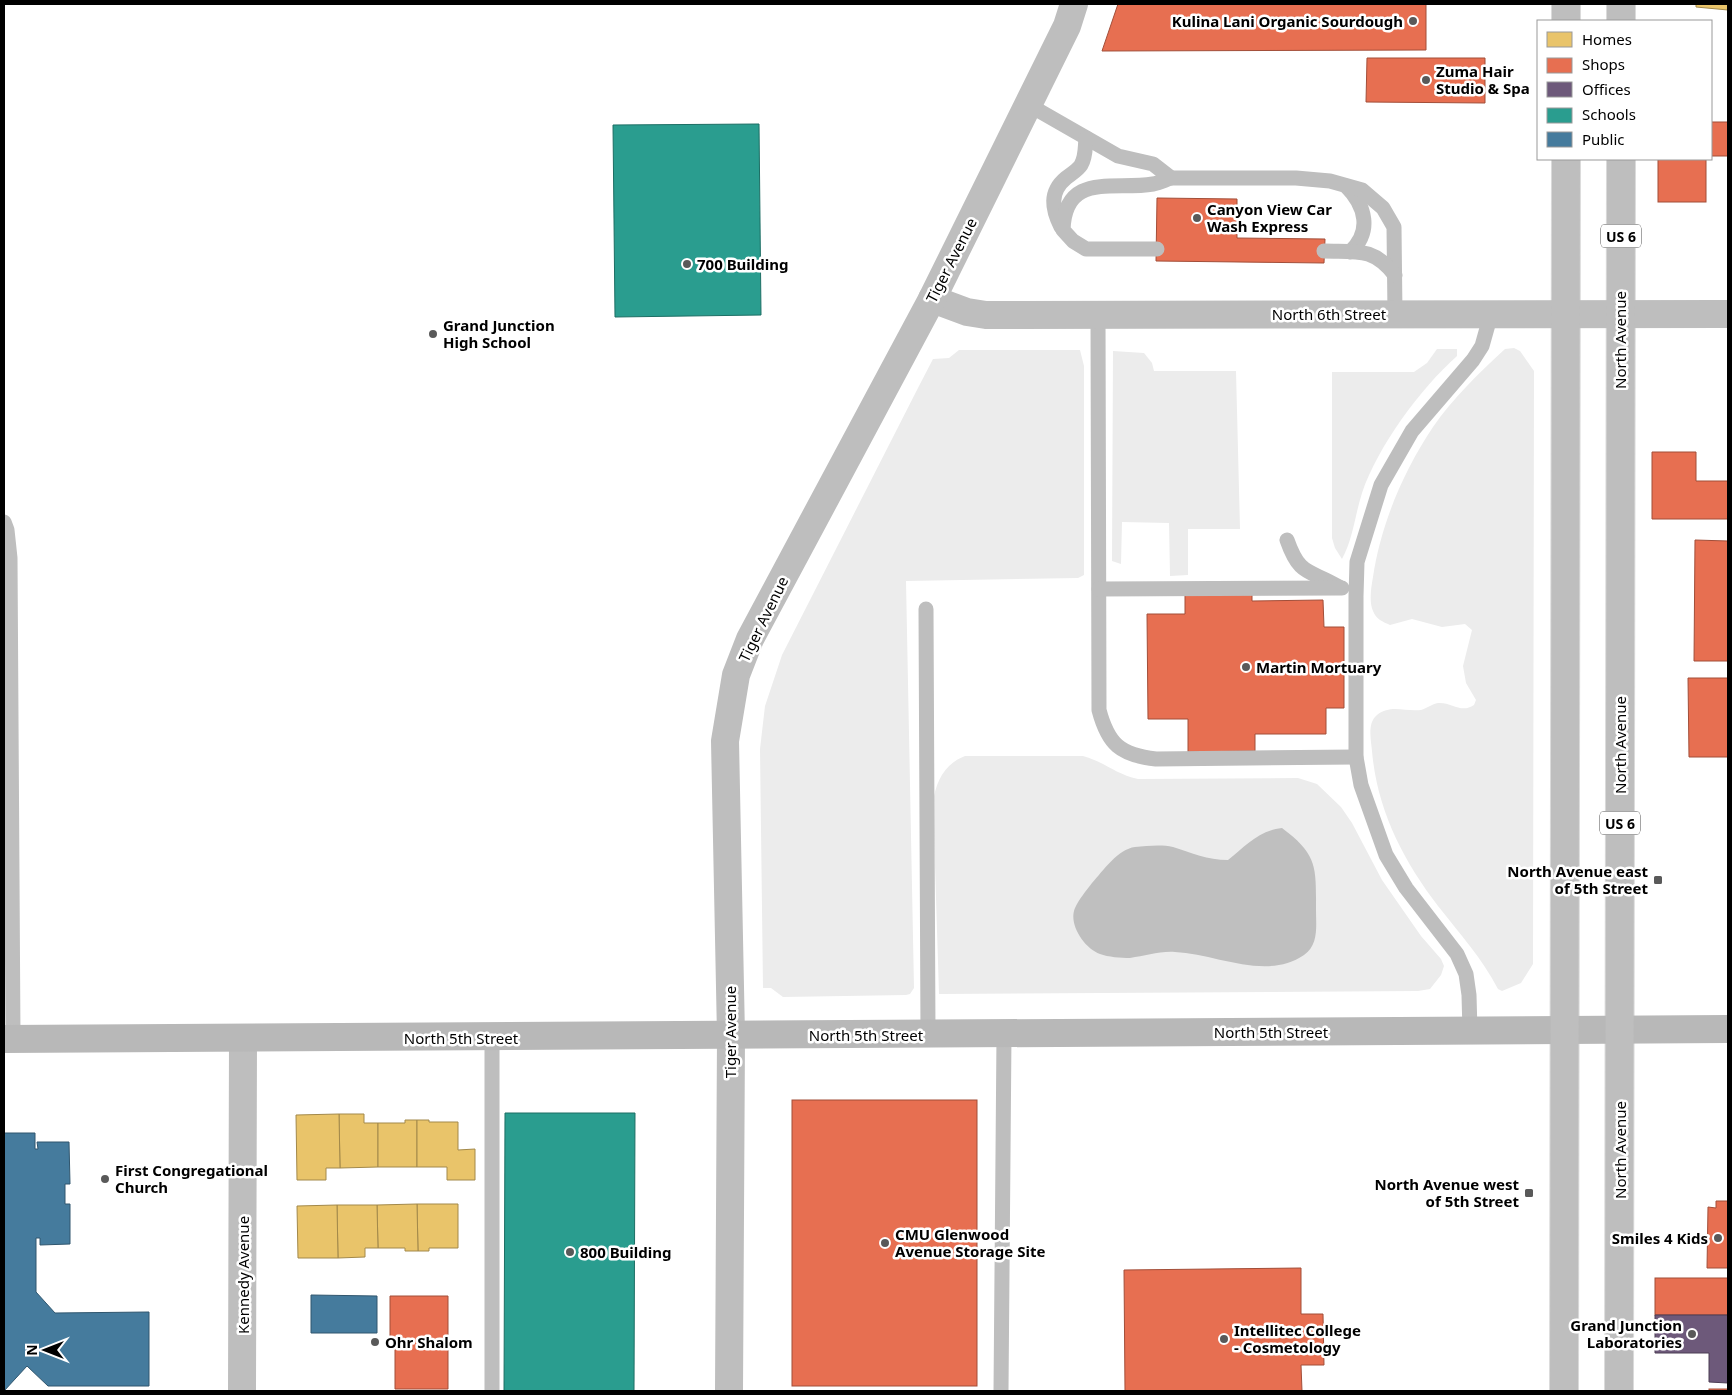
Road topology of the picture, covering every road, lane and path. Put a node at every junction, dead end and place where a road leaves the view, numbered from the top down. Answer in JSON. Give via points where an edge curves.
{"nodes":[{"id":1,"x":1074,"y":4,"type":"edge"},
{"id":2,"x":1566,"y":4,"type":"edge"},
{"id":3,"x":1622,"y":4,"type":"edge"},
{"id":4,"x":1566,"y":20,"type":"edge"},
{"id":5,"x":1622,"y":20,"type":"edge"},
{"id":6,"x":1029,"y":105,"type":"junction"},
{"id":7,"x":1086,"y":138,"type":"junction"},
{"id":8,"x":1566,"y":160,"type":"edge"},
{"id":9,"x":1621,"y":160,"type":"edge"},
{"id":10,"x":1171,"y":178,"type":"junction"},
{"id":11,"x":1344,"y":184,"type":"junction"},
{"id":12,"x":1063,"y":230,"type":"junction"},
{"id":13,"x":1157,"y":249,"type":"dead end"},
{"id":14,"x":1324,"y":251,"type":"dead end"},
{"id":15,"x":1350,"y":252,"type":"junction"},
{"id":16,"x":1395,"y":275,"type":"junction"},
{"id":17,"x":932,"y":299,"type":"junction"},
{"id":18,"x":1566,"y":313,"type":"junction"},
{"id":19,"x":1395,"y":314,"type":"junction"},
{"id":20,"x":1491,"y":314,"type":"junction"},
{"id":21,"x":1620,"y":314,"type":"junction"},
{"id":22,"x":1728,"y":314,"type":"edge"},
{"id":23,"x":1098,"y":315,"type":"junction"},
{"id":24,"x":4,"y":522,"type":"edge"},
{"id":25,"x":1287,"y":540,"type":"dead end"},
{"id":26,"x":1099,"y":588,"type":"junction"},
{"id":27,"x":1342,"y":588,"type":"junction"},
{"id":28,"x":1356,"y":596,"type":"junction"},
{"id":29,"x":926,"y":609,"type":"dead end"},
{"id":30,"x":1356,"y":757,"type":"junction"},
{"id":31,"x":1728,"y":1029,"type":"edge"},
{"id":32,"x":1620,"y":1030,"type":"junction"},
{"id":33,"x":1470,"y":1031,"type":"junction"},
{"id":34,"x":1566,"y":1031,"type":"junction"},
{"id":35,"x":1004,"y":1034,"type":"junction"},
{"id":36,"x":928,"y":1035,"type":"junction"},
{"id":37,"x":731,"y":1036,"type":"junction"},
{"id":38,"x":492,"y":1038,"type":"junction"},
{"id":39,"x":9,"y":1039,"type":"edge"},
{"id":40,"x":243,"y":1040,"type":"junction"},
{"id":41,"x":242,"y":1391,"type":"edge"},
{"id":42,"x":492,"y":1391,"type":"edge"},
{"id":43,"x":729,"y":1391,"type":"edge"},
{"id":44,"x":1001,"y":1391,"type":"edge"},
{"id":45,"x":1564,"y":1391,"type":"edge"},
{"id":46,"x":1619,"y":1391,"type":"edge"}],
"edges":[{"from":1,"to":6,"type":"street","name":"Tiger Avenue","via":[[1067,26]]},
{"from":2,"to":4,"type":"street"},
{"from":3,"to":5,"type":"street"},
{"from":6,"to":7,"type":"lane"},
{"from":6,"to":17,"type":"street","name":"Tiger Avenue"},
{"from":7,"to":10,"type":"lane","via":[[1118,156],[1153,164]]},
{"from":7,"to":12,"type":"lane","via":[[1081,165],[1056,188],[1052,199],[1054,214]]},
{"from":8,"to":18,"type":"street"},
{"from":9,"to":21,"type":"street","name":"North Avenue","number":"US 6"},
{"from":10,"to":11,"type":"lane","via":[[1296,178]]},
{"from":10,"to":12,"type":"lane","via":[[1152,184],[1101,185],[1082,191],[1070,199],[1063,214]]},
{"from":11,"to":15,"type":"lane","via":[[1356,196],[1363,212],[1364,228],[1359,244]]},
{"from":11,"to":16,"type":"lane","via":[[1362,190],[1383,208],[1394,227]]},
{"from":12,"to":13,"type":"lane","via":[[1073,242],[1086,249]]},
{"from":14,"to":15,"type":"lane"},
{"from":15,"to":16,"type":"lane","via":[[1372,254],[1384,261]]},
{"from":16,"to":19,"type":"lane"},
{"from":17,"to":23,"type":"street","name":"North 6th Street","via":[[986,316]]},
{"from":17,"to":37,"type":"street","name":"Tiger Avenue","via":[[750,639],[736,675],[726,741]]},
{"from":18,"to":20,"type":"street","name":"North 6th Street"},
{"from":18,"to":21,"type":"street","name":"North 6th Street"},
{"from":18,"to":34,"type":"street"},
{"from":19,"to":20,"type":"street","name":"North 6th Street"},
{"from":19,"to":23,"type":"street","name":"North 6th Street"},
{"from":20,"to":28,"type":"lane","via":[[1482,346],[1473,360],[1412,431],[1381,485],[1357,562]]},
{"from":21,"to":22,"type":"street","name":"North 6th Street"},
{"from":21,"to":32,"type":"street","name":"North Avenue","number":"US 6"},
{"from":23,"to":26,"type":"lane"},
{"from":24,"to":39,"type":"lane","via":[[10,558]]},
{"from":25,"to":27,"type":"lane","via":[[1294,560],[1308,572]]},
{"from":26,"to":27,"type":"lane"},
{"from":26,"to":30,"type":"lane","via":[[1099,710],[1105,733],[1128,753],[1156,758]]},
{"from":27,"to":28,"type":"lane"},
{"from":28,"to":30,"type":"lane"},
{"from":29,"to":36,"type":"lane"},
{"from":30,"to":33,"type":"lane","via":[[1368,807],[1386,855],[1406,888],[1457,954],[1466,974]]},
{"from":31,"to":32,"type":"street","name":"North 5th Street"},
{"from":32,"to":34,"type":"street","name":"North 5th Street"},
{"from":32,"to":46,"type":"street","name":"North Avenue","number":"US 6"},
{"from":33,"to":34,"type":"street","name":"North 5th Street"},
{"from":33,"to":35,"type":"street","name":"North 5th Street"},
{"from":34,"to":45,"type":"street"},
{"from":35,"to":36,"type":"street","name":"North 5th Street"},
{"from":35,"to":44,"type":"lane"},
{"from":36,"to":37,"type":"street","name":"North 5th Street"},
{"from":37,"to":38,"type":"street","name":"North 5th Street"},
{"from":37,"to":43,"type":"street","name":"Tiger Avenue"},
{"from":38,"to":40,"type":"street","name":"North 5th Street"},
{"from":38,"to":42,"type":"lane"},
{"from":39,"to":40,"type":"street","name":"North 5th Street"},
{"from":40,"to":41,"type":"street","name":"Kennedy Avenue"}]}
